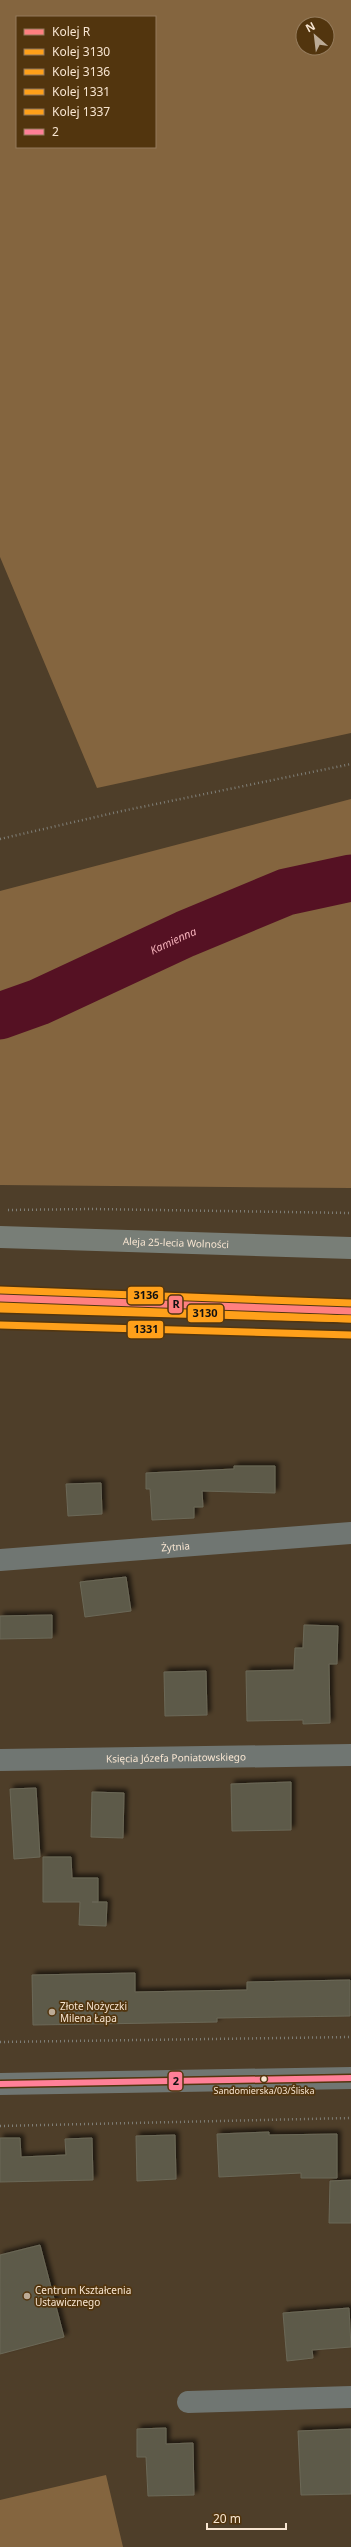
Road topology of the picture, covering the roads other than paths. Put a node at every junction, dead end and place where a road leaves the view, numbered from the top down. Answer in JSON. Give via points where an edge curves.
{"nodes":[{"id":1,"x":0,"y":1237,"type":"edge"},
{"id":2,"x":351,"y":1248,"type":"edge"},
{"id":3,"x":351,"y":1533,"type":"edge"},
{"id":4,"x":0,"y":1560,"type":"edge"},
{"id":5,"x":351,"y":1755,"type":"edge"},
{"id":6,"x":0,"y":1760,"type":"edge"},
{"id":7,"x":351,"y":2078,"type":"edge"},
{"id":8,"x":0,"y":2084,"type":"edge"},
{"id":9,"x":351,"y":2397,"type":"edge"},
{"id":10,"x":188,"y":2402,"type":"dead end"}],
"edges":[{"from":1,"to":2,"type":"main road","name":"Aleja 25-lecia Wolności"},
{"from":3,"to":4,"type":"street","name":"Żytnia"},
{"from":5,"to":6,"type":"street","name":"Księcia Józefa Poniatowskiego"},
{"from":7,"to":8,"type":"street"},
{"from":9,"to":10,"type":"street"}]}
